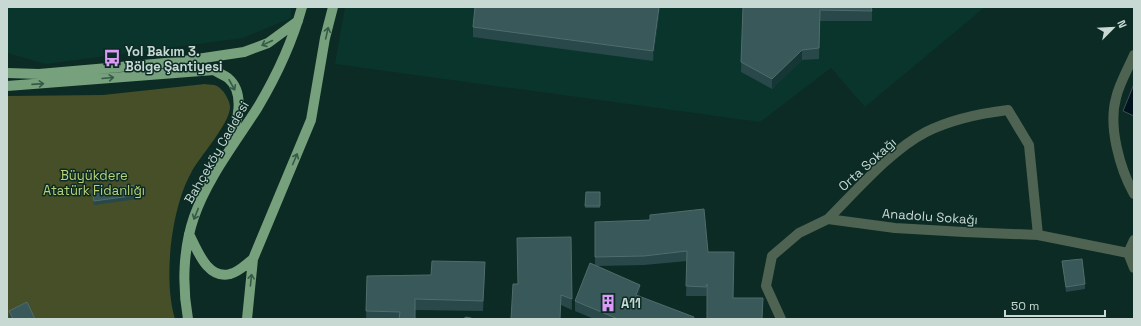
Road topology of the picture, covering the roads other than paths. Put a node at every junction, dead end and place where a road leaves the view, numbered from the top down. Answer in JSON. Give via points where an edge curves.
{"nodes":[{"id":1,"x":302,"y":7,"type":"edge"},
{"id":2,"x":333,"y":7,"type":"edge"},
{"id":3,"x":298,"y":21,"type":"junction"},
{"id":4,"x":1134,"y":55,"type":"edge"},
{"id":5,"x":7,"y":73,"type":"edge"},
{"id":6,"x":7,"y":86,"type":"edge"},
{"id":7,"x":227,"y":154,"type":"junction"},
{"id":8,"x":1134,"y":194,"type":"edge"},
{"id":9,"x":828,"y":219,"type":"junction"},
{"id":10,"x":189,"y":234,"type":"junction"},
{"id":11,"x":1038,"y":235,"type":"junction"},
{"id":12,"x":1134,"y":240,"type":"edge"},
{"id":13,"x":1128,"y":253,"type":"junction"},
{"id":14,"x":254,"y":259,"type":"junction"},
{"id":15,"x":1134,"y":268,"type":"edge"},
{"id":16,"x":188,"y":319,"type":"edge"},
{"id":17,"x":247,"y":319,"type":"edge"},
{"id":18,"x":781,"y":319,"type":"edge"}],
"edges":[{"from":1,"to":3,"type":"main road","name":"Bahçeköy Caddesi"},
{"from":14,"to":2,"type":"main road","one_way":true,"via":[[311,120]]},
{"from":3,"to":5,"type":"main road","one_way":true,"via":[[268,43],[244,52],[38,74]]},
{"from":3,"to":7,"type":"main road","name":"Bahçeköy Caddesi","via":[[287,54]]},
{"from":4,"to":8,"type":"street","via":[[1116,98],[1113,124],[1119,152]]},
{"from":6,"to":7,"type":"main road","one_way":true,"via":[[214,70],[228,78],[239,102],[236,124]]},
{"from":7,"to":10,"type":"main road","name":"Bahçeköy Caddesi","one_way":true,"via":[[202,198]]},
{"from":9,"to":11,"type":"street","name":"Anadolu Sokağı","via":[[903,228]]},
{"from":9,"to":11,"type":"street","name":"Orta Sokağı","via":[[892,156],[926,132],[980,114],[1008,110],[1029,146]]},
{"from":9,"to":18,"type":"street","via":[[799,233],[772,256],[766,286]]},
{"from":10,"to":14,"type":"main road","via":[[201,257],[210,269],[219,274],[230,274]]},
{"from":10,"to":16,"type":"main road","name":"Bahçeköy Caddesi","via":[[183,283]]},
{"from":11,"to":13,"type":"street","name":"Anadolu Sokağı"},
{"from":12,"to":13,"type":"street"},
{"from":13,"to":15,"type":"street"},
{"from":17,"to":14,"type":"main road","one_way":true}]}
